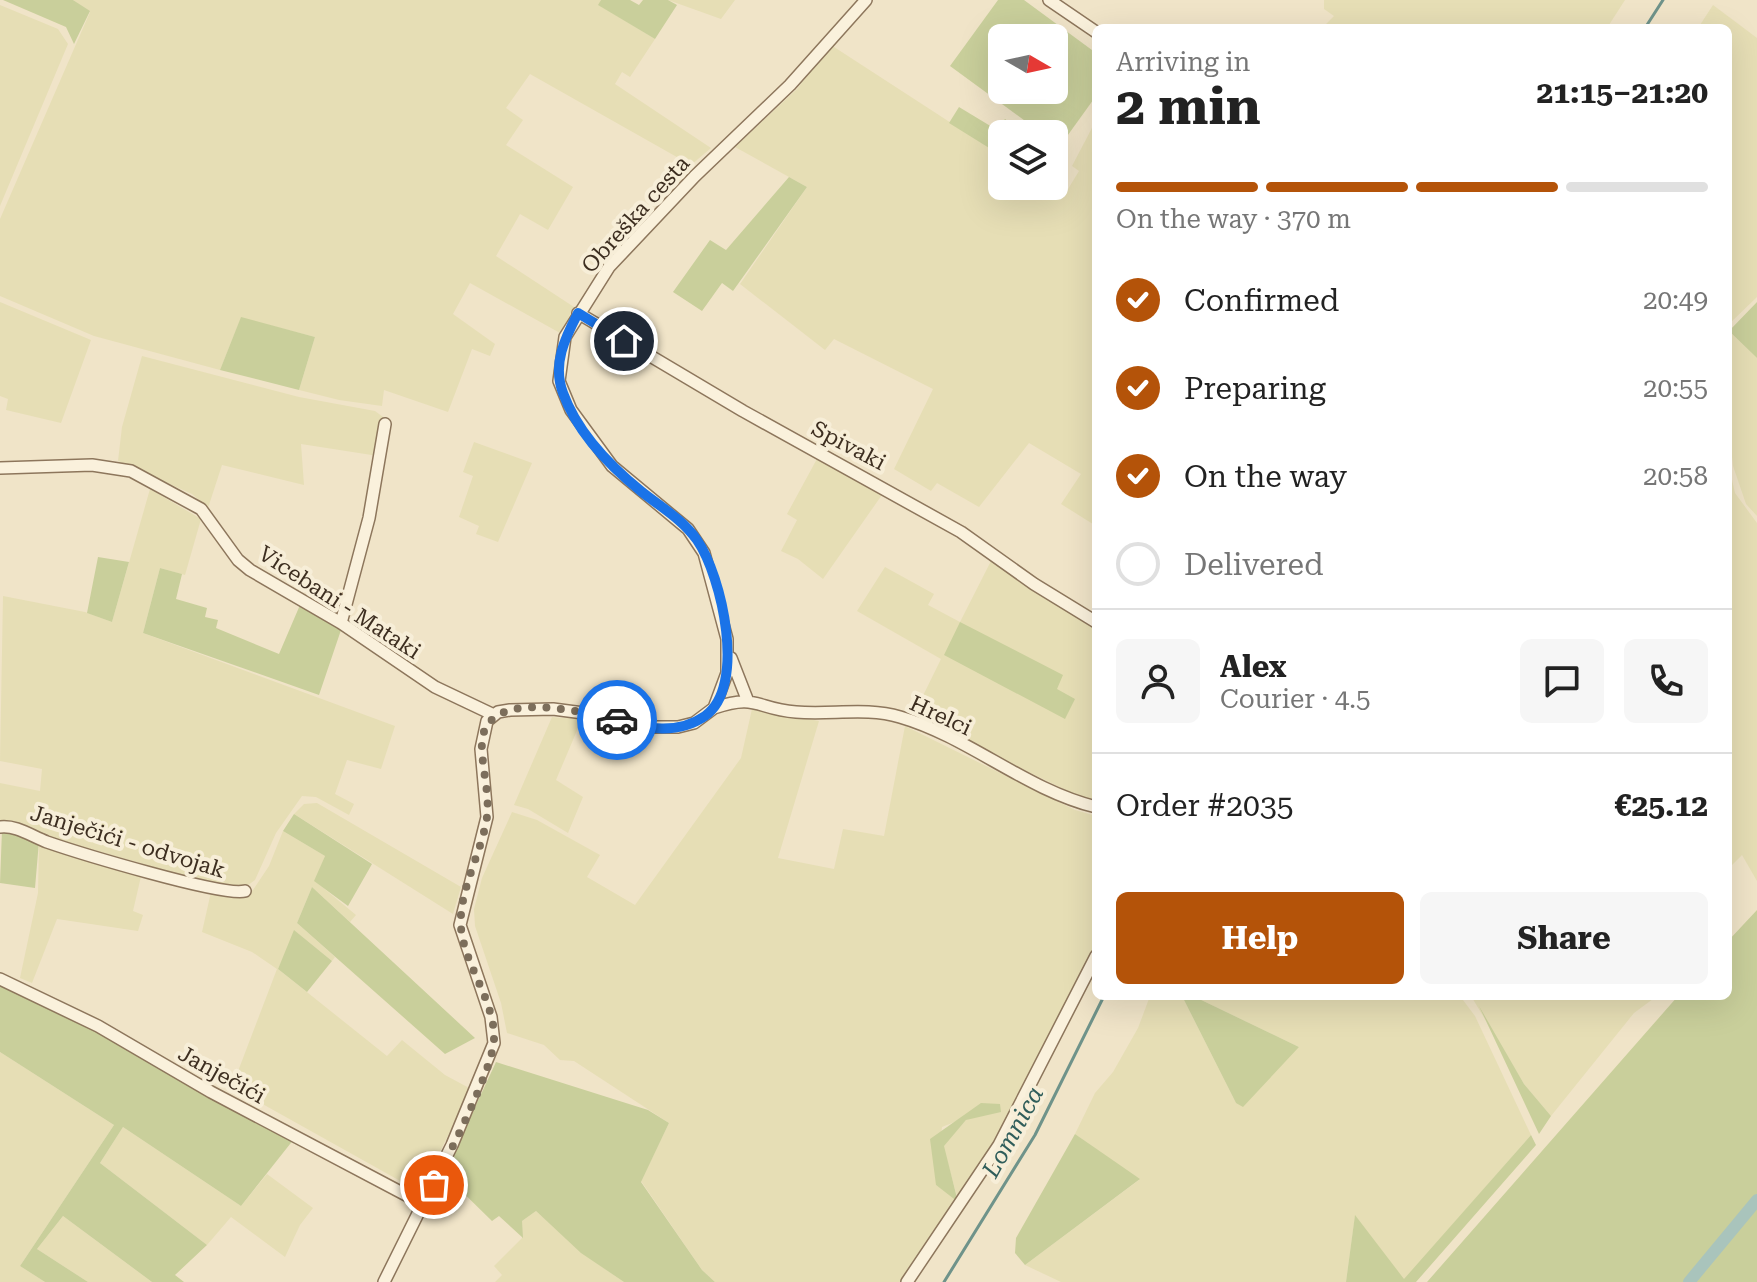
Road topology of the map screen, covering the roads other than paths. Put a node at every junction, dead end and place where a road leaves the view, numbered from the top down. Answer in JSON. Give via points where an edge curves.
{"nodes":[{"id":1,"x":866,"y":0,"type":"edge"},
{"id":2,"x":1049,"y":0,"type":"edge"},
{"id":3,"x":1092,"y":29,"type":"edge"},
{"id":4,"x":578,"y":313,"type":"junction"},
{"id":5,"x":385,"y":424,"type":"dead end"},
{"id":6,"x":0,"y":468,"type":"edge"},
{"id":7,"x":1092,"y":620,"type":"edge"},
{"id":8,"x":341,"y":623,"type":"junction"},
{"id":9,"x":730,"y":654,"type":"junction"},
{"id":10,"x":747,"y":699,"type":"junction"},
{"id":11,"x":714,"y":708,"type":"junction"},
{"id":12,"x":494,"y":715,"type":"junction"},
{"id":13,"x":1092,"y":805,"type":"edge"},
{"id":14,"x":0,"y":827,"type":"edge"},
{"id":15,"x":245,"y":891,"type":"dead end"},
{"id":16,"x":1092,"y":964,"type":"edge"},
{"id":17,"x":0,"y":979,"type":"edge"},
{"id":18,"x":425,"y":1205,"type":"junction"},
{"id":19,"x":384,"y":1282,"type":"edge"},
{"id":20,"x":907,"y":1282,"type":"edge"}],
"edges":[{"from":1,"to":4,"type":"street","name":"Obreška cesta","via":[[790,85],[609,267]]},
{"from":2,"to":3,"type":"street"},
{"from":4,"to":7,"type":"street","name":"Spivaki","via":[[961,532]]},
{"from":4,"to":9,"type":"street","name":"Obreška cesta","via":[[561,351],[564,396],[612,466],[697,541],[711,569]]},
{"from":5,"to":8,"type":"street","via":[[369,518]]},
{"from":6,"to":8,"type":"street","name":"Vicebani - Mataki","via":[[92,465],[131,471],[192,502],[243,565]]},
{"from":8,"to":12,"type":"street","name":"Vicebani - Mataki","via":[[435,687]]},
{"from":9,"to":10,"type":"street"},
{"from":9,"to":11,"type":"street","name":"Obreška cesta"},
{"from":10,"to":11,"type":"street"},
{"from":10,"to":13,"type":"street","name":"Hrelci","via":[[786,712],[874,712],[904,718]]},
{"from":11,"to":12,"type":"street","via":[[694,723],[660,729],[553,709]]},
{"from":12,"to":18,"type":"street","via":[[484,727],[481,749],[487,817],[460,925],[491,1017],[494,1043]]},
{"from":14,"to":15,"type":"street","name":"Janječići - odvojak","via":[[213,889]]},
{"from":16,"to":20,"type":"street","via":[[999,1145]]},
{"from":17,"to":18,"type":"street","name":"Janječići","via":[[98,1026]]},
{"from":18,"to":19,"type":"street"}]}
